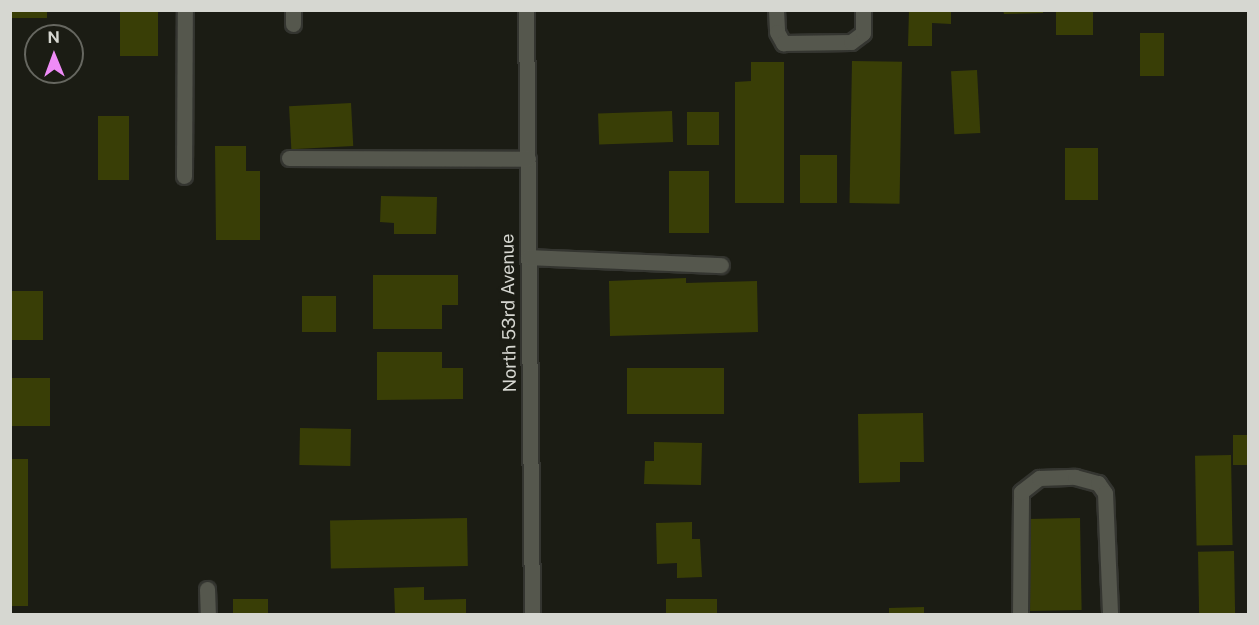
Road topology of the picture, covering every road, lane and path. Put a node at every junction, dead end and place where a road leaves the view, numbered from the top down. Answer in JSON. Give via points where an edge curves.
{"nodes":[{"id":1,"x":185,"y":10,"type":"edge"},
{"id":2,"x":526,"y":10,"type":"edge"},
{"id":3,"x":776,"y":10,"type":"edge"},
{"id":4,"x":862,"y":10,"type":"edge"},
{"id":5,"x":289,"y":158,"type":"dead end"},
{"id":6,"x":528,"y":159,"type":"junction"},
{"id":7,"x":184,"y":176,"type":"dead end"},
{"id":8,"x":528,"y":257,"type":"junction"},
{"id":9,"x":721,"y":265,"type":"dead end"},
{"id":10,"x":207,"y":589,"type":"dead end"},
{"id":11,"x":208,"y":615,"type":"edge"},
{"id":12,"x":531,"y":615,"type":"edge"},
{"id":13,"x":1020,"y":615,"type":"edge"},
{"id":14,"x":1110,"y":615,"type":"edge"}],
"edges":[{"from":1,"to":7,"type":"street"},
{"from":2,"to":6,"type":"street","name":"North 53rd Avenue"},
{"from":3,"to":4,"type":"street","via":[[777,32],[783,43],[851,42],[863,33]]},
{"from":5,"to":6,"type":"street"},
{"from":6,"to":8,"type":"street","name":"North 53rd Avenue"},
{"from":8,"to":9,"type":"street"},
{"from":8,"to":12,"type":"street","name":"North 53rd Avenue"},
{"from":10,"to":11,"type":"street"},
{"from":13,"to":14,"type":"street","via":[[1021,492],[1039,478],[1075,477],[1098,483],[1105,493]]}]}
